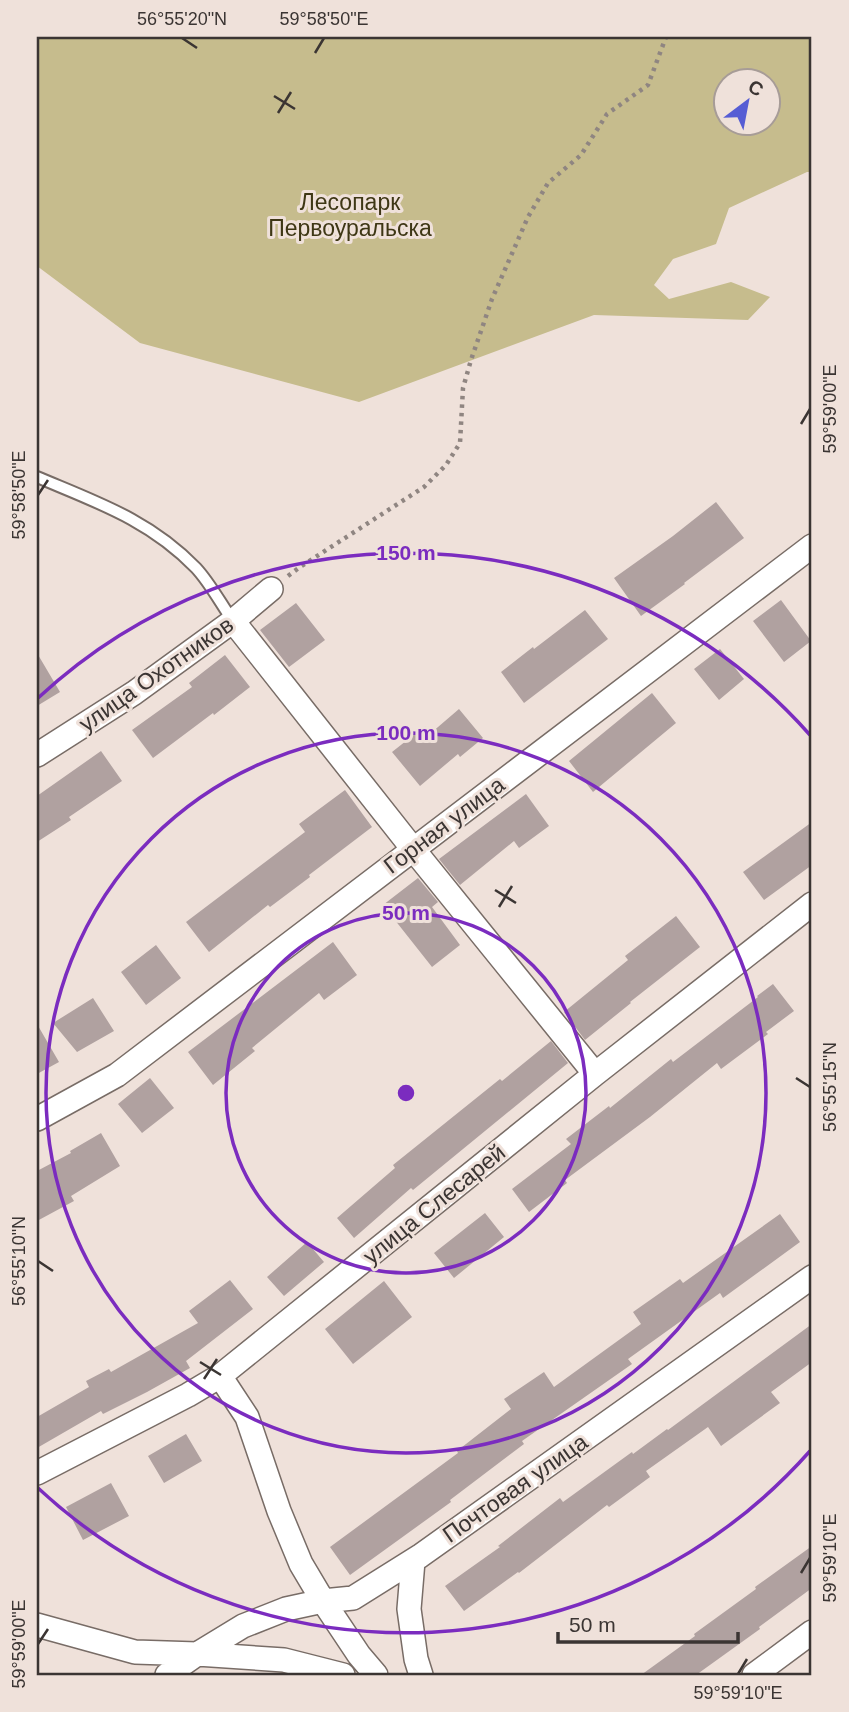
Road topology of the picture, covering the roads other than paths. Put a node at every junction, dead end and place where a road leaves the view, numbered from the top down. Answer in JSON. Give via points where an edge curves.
{"nodes":[{"id":1,"x":37,"y":477,"type":"edge"},
{"id":2,"x":812,"y":546,"type":"edge"},
{"id":3,"x":271,"y":589,"type":"road end"},
{"id":4,"x":233,"y":621,"type":"junction"},
{"id":5,"x":37,"y":755,"type":"edge"},
{"id":6,"x":413,"y":849,"type":"junction"},
{"id":7,"x":812,"y":904,"type":"edge"},
{"id":8,"x":595,"y":1074,"type":"junction"},
{"id":9,"x":37,"y":1119,"type":"edge"},
{"id":10,"x":812,"y":1277,"type":"edge"},
{"id":11,"x":220,"y":1376,"type":"junction"},
{"id":12,"x":37,"y":1474,"type":"edge"},
{"id":13,"x":413,"y":1561,"type":"junction"},
{"id":14,"x":323,"y":1601,"type":"junction"},
{"id":15,"x":37,"y":1625,"type":"edge"},
{"id":16,"x":812,"y":1632,"type":"edge"},
{"id":17,"x":197,"y":1654,"type":"junction"},
{"id":18,"x":167,"y":1675,"type":"edge"},
{"id":19,"x":343,"y":1675,"type":"edge"},
{"id":20,"x":376,"y":1675,"type":"edge"},
{"id":21,"x":421,"y":1675,"type":"edge"},
{"id":22,"x":754,"y":1675,"type":"edge"}],
"edges":[{"from":1,"to":4,"type":"lane","via":[[130,517],[167,541],[198,570]]},
{"from":2,"to":6,"type":"street","name":"Горная улица"},
{"from":3,"to":4,"type":"street","name":"улица Охотников"},
{"from":4,"to":5,"type":"street","name":"улица Охотников","via":[[134,694]]},
{"from":4,"to":6,"type":"street"},
{"from":6,"to":8,"type":"street"},
{"from":6,"to":9,"type":"street","name":"Горная улица","via":[[117,1074]]},
{"from":7,"to":8,"type":"street","name":"улица Слесарей"},
{"from":8,"to":11,"type":"street","name":"улица Слесарей"},
{"from":10,"to":13,"type":"street","name":"Почтовая улица"},
{"from":11,"to":12,"type":"street","name":"улица Слесарей"},
{"from":11,"to":14,"type":"street","via":[[247,1417],[279,1511],[301,1564]]},
{"from":13,"to":14,"type":"street","name":"Почтовая улица","via":[[352,1598]]},
{"from":13,"to":21,"type":"street","via":[[409,1608]]},
{"from":14,"to":17,"type":"street","name":"Почтовая улица","via":[[243,1626]]},
{"from":14,"to":20,"type":"street"},
{"from":15,"to":17,"type":"street","via":[[135,1652]]},
{"from":16,"to":22,"type":"street"},
{"from":17,"to":18,"type":"street","name":"Почтовая улица"},
{"from":17,"to":19,"type":"street","via":[[284,1660]]}]}
